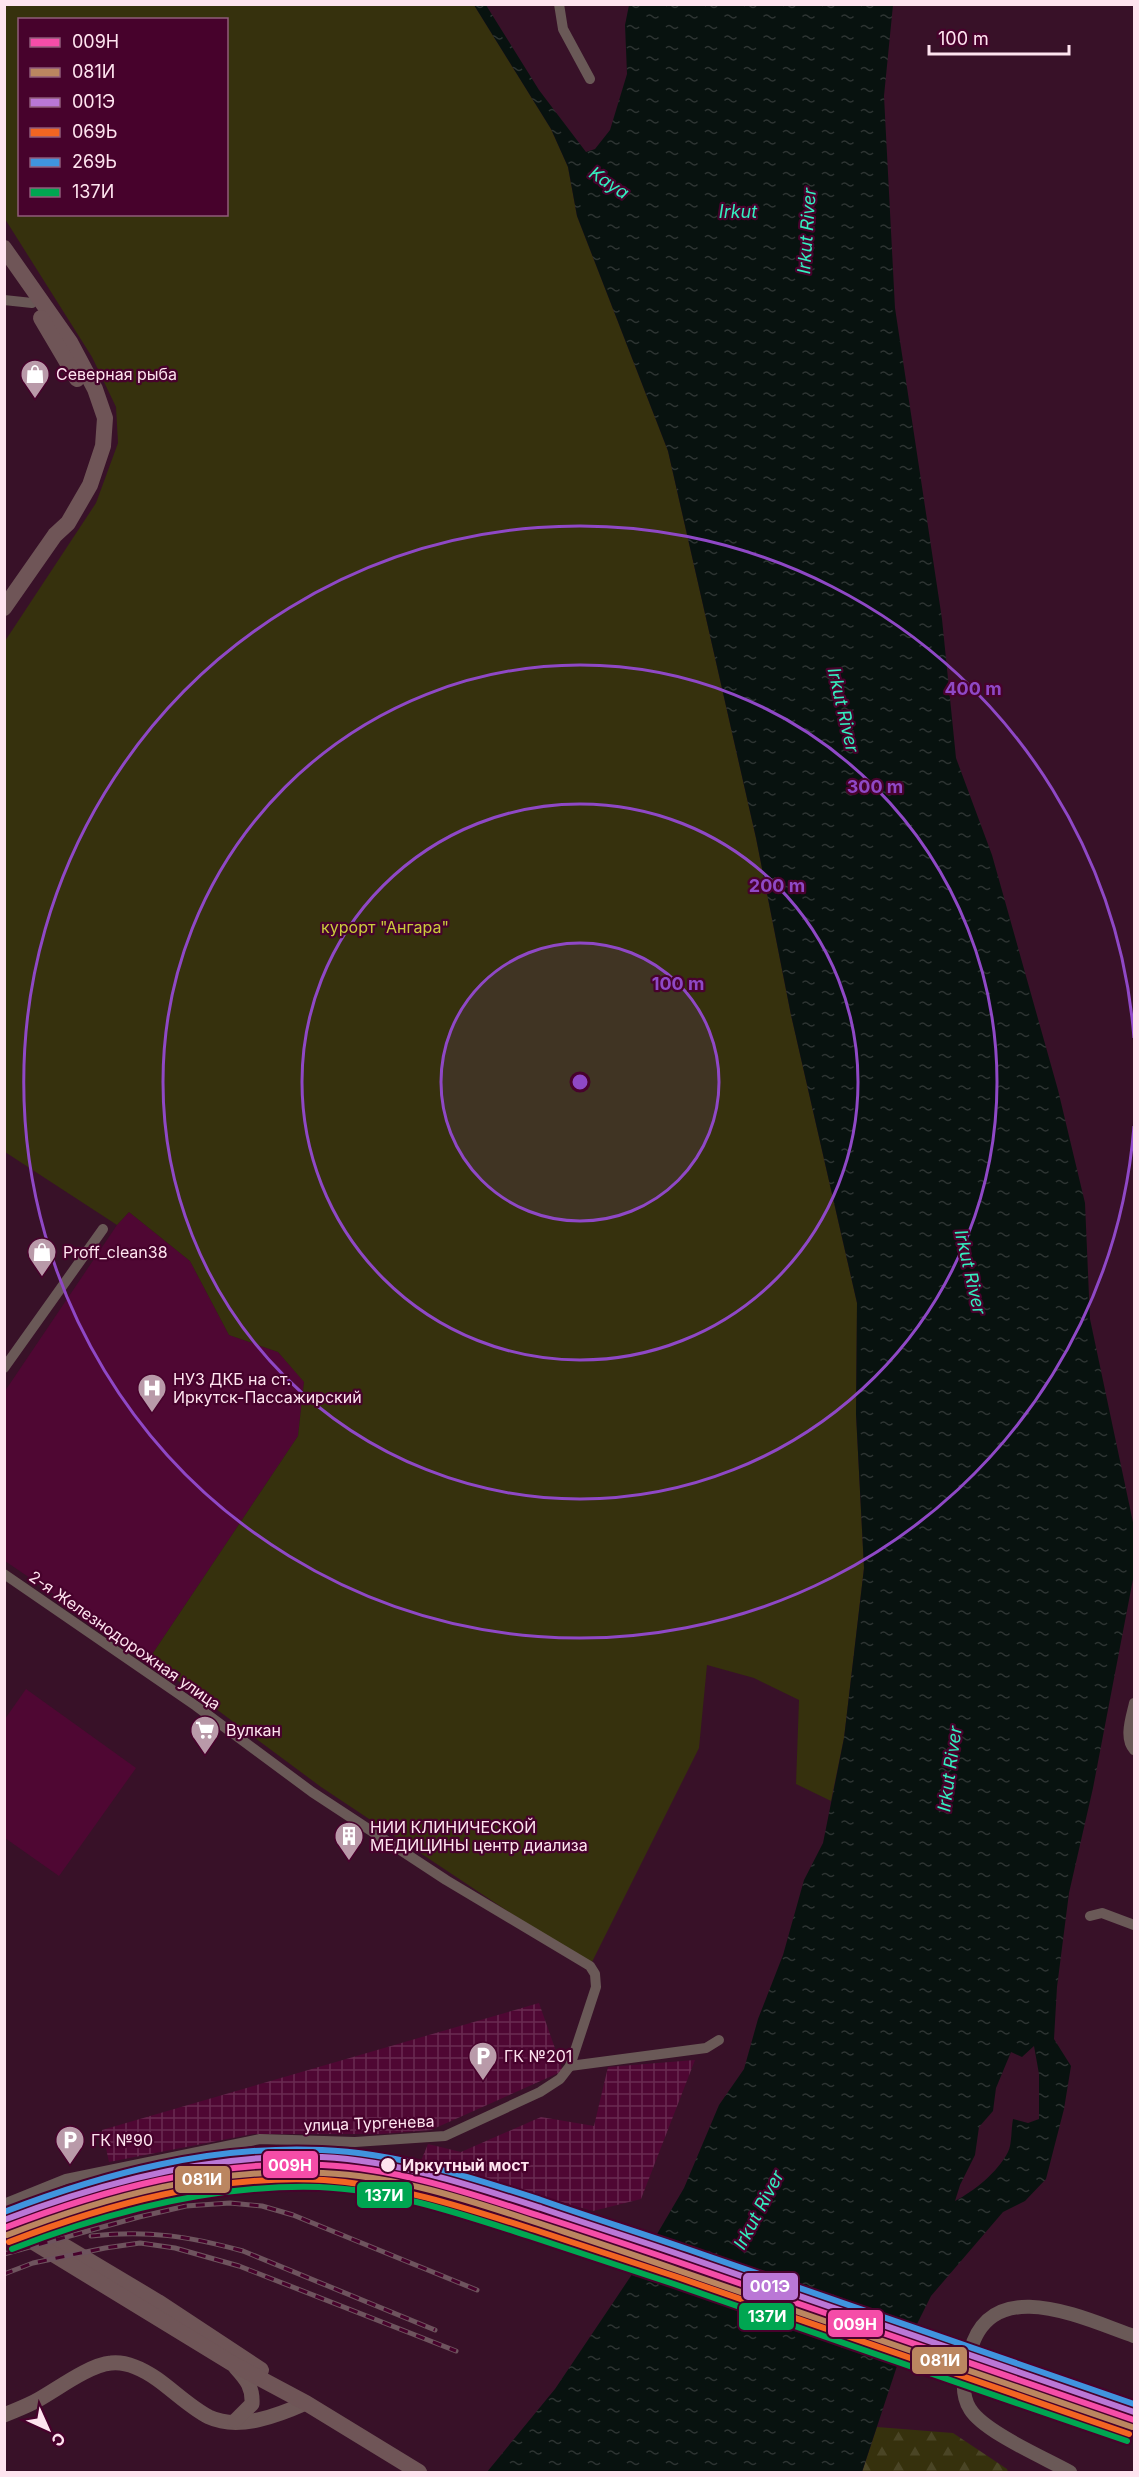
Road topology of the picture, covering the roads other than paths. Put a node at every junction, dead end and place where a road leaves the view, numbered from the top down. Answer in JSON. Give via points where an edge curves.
{"nodes":[{"id":1,"x":560,"y":4,"type":"edge"},
{"id":2,"x":590,"y":79,"type":"dead end"},
{"id":3,"x":7,"y":252,"type":"edge"},
{"id":4,"x":4,"y":300,"type":"edge"},
{"id":5,"x":32,"y":303,"type":"junction"},
{"id":6,"x":55,"y":535,"type":"junction"},
{"id":7,"x":4,"y":608,"type":"edge"},
{"id":8,"x":103,"y":1228,"type":"dead end"},
{"id":9,"x":4,"y":1368,"type":"edge"},
{"id":10,"x":4,"y":1574,"type":"edge"},
{"id":11,"x":1134,"y":1703,"type":"edge"},
{"id":12,"x":1134,"y":1750,"type":"edge"},
{"id":13,"x":1090,"y":1916,"type":"dead end"},
{"id":14,"x":1134,"y":1925,"type":"edge"},
{"id":15,"x":719,"y":2040,"type":"dead end"},
{"id":16,"x":570,"y":2066,"type":"junction"},
{"id":17,"x":4,"y":2204,"type":"edge"},
{"id":18,"x":4,"y":2210,"type":"edge"},
{"id":19,"x":4,"y":2224,"type":"edge"},
{"id":20,"x":1134,"y":2336,"type":"edge"},
{"id":21,"x":232,"y":2364,"type":"junction"},
{"id":22,"x":306,"y":2403,"type":"junction"},
{"id":23,"x":4,"y":2415,"type":"edge"},
{"id":24,"x":235,"y":2421,"type":"junction"},
{"id":25,"x":415,"y":2470,"type":"edge"},
{"id":26,"x":1070,"y":2472,"type":"edge"}],
"edges":[{"from":1,"to":2,"type":"street","via":[[563,28]]},
{"from":3,"to":5,"type":"main road"},
{"from":3,"to":6,"type":"main road","via":[[70,342],[105,418],[103,446],[90,485],[68,524]]},
{"from":4,"to":5,"type":"street"},
{"from":5,"to":6,"type":"main road","via":[[81,385],[95,428],[88,463],[76,493],[57,521]]},
{"from":6,"to":7,"type":"main road"},
{"from":8,"to":9,"type":"street"},
{"from":10,"to":16,"type":"street","name":"2-я Железнодорожная улица","via":[[136,1663],[312,1792],[446,1880],[590,1966],[596,1987]]},
{"from":11,"to":12,"type":"street","via":[[1129,1738]]},
{"from":13,"to":14,"type":"street","via":[[1102,1913]]},
{"from":15,"to":16,"type":"street","via":[[706,2048]]},
{"from":16,"to":17,"type":"street","name":"улица Тургенева","via":[[560,2079],[540,2092],[445,2136],[355,2142],[260,2139],[66,2179]]},
{"from":18,"to":22,"type":"main road","via":[[158,2302]]},
{"from":19,"to":21,"type":"main road"},
{"from":20,"to":26,"type":"street","via":[[1040,2306],[1022,2306],[1002,2310],[972,2344],[964,2375],[970,2410],[987,2426]]},
{"from":21,"to":22,"type":"main road"},
{"from":21,"to":24,"type":"main road","via":[[248,2381],[253,2394],[252,2404]]},
{"from":22,"to":24,"type":"main road","via":[[256,2421]]},
{"from":22,"to":25,"type":"main road"},
{"from":23,"to":24,"type":"main road","via":[[92,2369],[125,2363],[147,2372],[209,2417]]}]}
